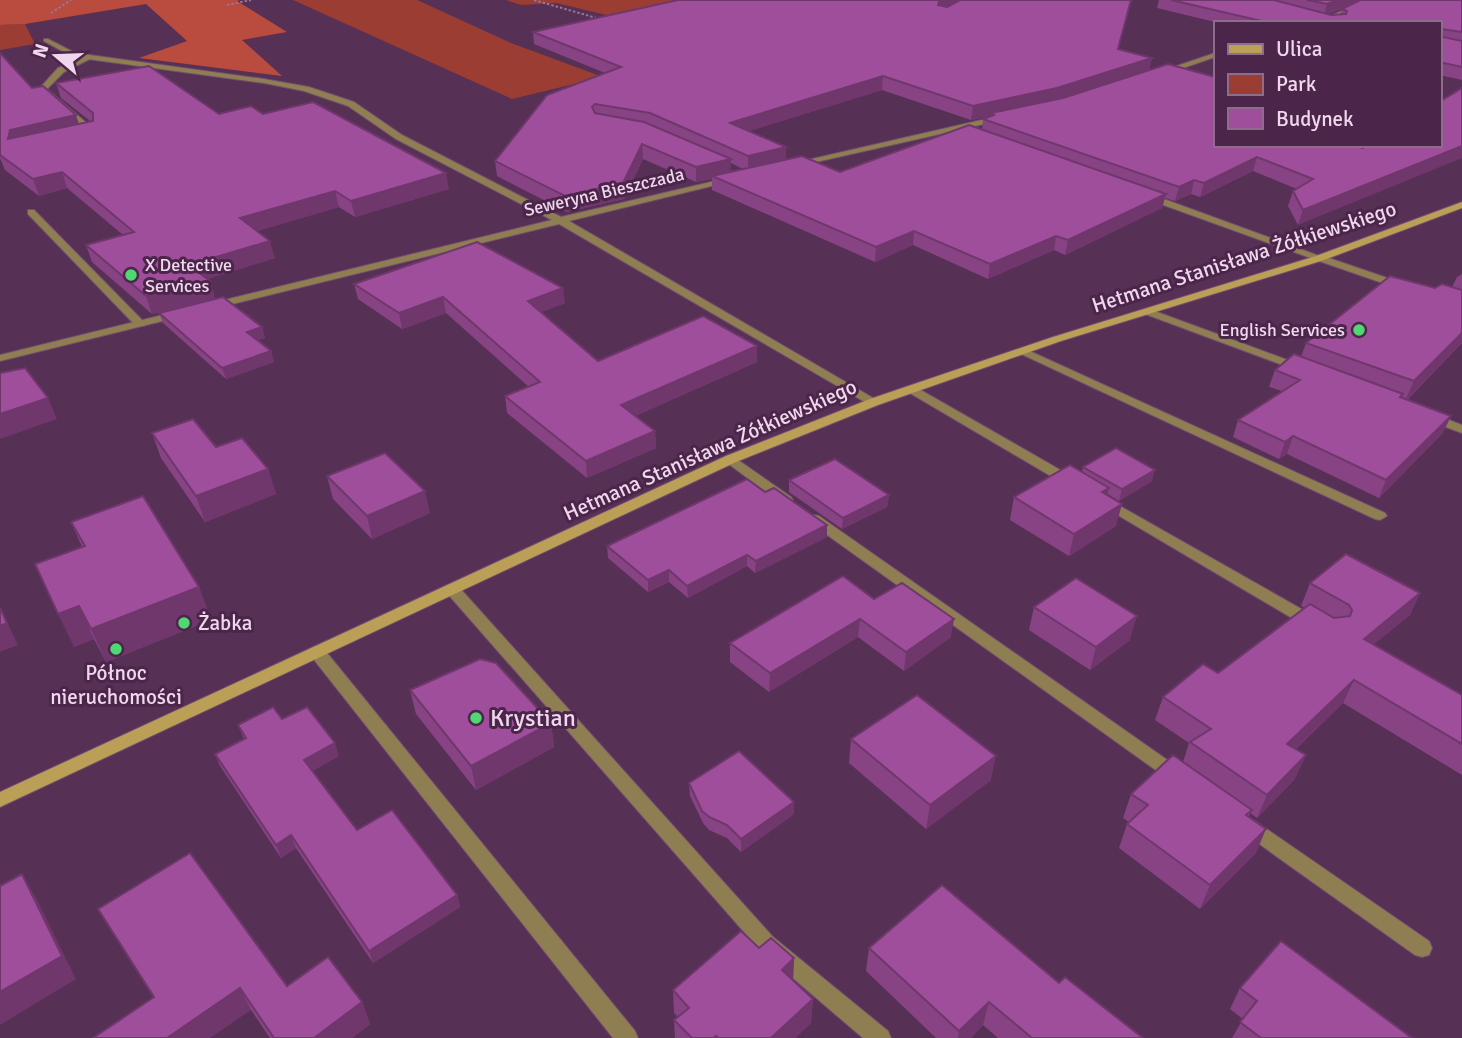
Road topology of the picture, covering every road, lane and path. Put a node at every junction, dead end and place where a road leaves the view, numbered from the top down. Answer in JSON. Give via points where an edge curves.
{"nodes":[{"id":1,"x":251,"y":0,"type":"edge"},
{"id":2,"x":534,"y":0,"type":"edge"},
{"id":3,"x":1373,"y":0,"type":"edge"},
{"id":4,"x":227,"y":5,"type":"dead end"},
{"id":5,"x":1314,"y":20,"type":"edge"},
{"id":6,"x":1325,"y":20,"type":"junction"},
{"id":7,"x":611,"y":21,"type":"edge"},
{"id":8,"x":1329,"y":21,"type":"edge"},
{"id":9,"x":46,"y":40,"type":"dead end"},
{"id":10,"x":1214,"y":55,"type":"edge"},
{"id":11,"x":90,"y":57,"type":"junction"},
{"id":12,"x":1149,"y":76,"type":"edge"},
{"id":13,"x":1006,"y":117,"type":"edge"},
{"id":14,"x":954,"y":127,"type":"junction"},
{"id":15,"x":79,"y":135,"type":"edge"},
{"id":16,"x":979,"y":136,"type":"edge"},
{"id":17,"x":787,"y":166,"type":"edge"},
{"id":18,"x":747,"y":174,"type":"edge"},
{"id":19,"x":1135,"y":192,"type":"edge"},
{"id":20,"x":1462,"y":205,"type":"edge"},
{"id":21,"x":31,"y":212,"type":"dead end"},
{"id":22,"x":557,"y":219,"type":"junction"},
{"id":23,"x":1320,"y":258,"type":"junction"},
{"id":24,"x":1408,"y":289,"type":"edge"},
{"id":25,"x":1149,"y":312,"type":"junction"},
{"id":26,"x":141,"y":324,"type":"junction"},
{"id":27,"x":1023,"y":351,"type":"junction"},
{"id":28,"x":0,"y":358,"type":"edge"},
{"id":29,"x":1311,"y":372,"type":"edge"},
{"id":30,"x":912,"y":389,"type":"junction"},
{"id":31,"x":874,"y":402,"type":"junction"},
{"id":32,"x":1424,"y":415,"type":"edge"},
{"id":33,"x":1462,"y":429,"type":"edge"},
{"id":34,"x":731,"y":459,"type":"junction"},
{"id":35,"x":1380,"y":516,"type":"dead end"},
{"id":36,"x":452,"y":589,"type":"junction"},
{"id":37,"x":1332,"y":634,"type":"edge"},
{"id":38,"x":317,"y":652,"type":"junction"},
{"id":39,"x":1196,"y":789,"type":"edge"},
{"id":40,"x":0,"y":800,"type":"edge"},
{"id":41,"x":1230,"y":813,"type":"edge"},
{"id":42,"x":1422,"y":948,"type":"dead end"},
{"id":43,"x":627,"y":1038,"type":"edge"},
{"id":44,"x":880,"y":1038,"type":"edge"}],
"edges":[{"from":1,"to":4,"type":"path"},
{"from":2,"to":7,"type":"path"},
{"from":3,"to":6,"type":"street"},
{"from":5,"to":6,"type":"street"},
{"from":6,"to":8,"type":"street"},
{"from":9,"to":11,"type":"street","via":[[73,55]]},
{"from":10,"to":12,"type":"street"},
{"from":11,"to":15,"type":"street","via":[[61,70],[43,89],[93,132]]},
{"from":11,"to":22,"type":"street","via":[[295,87],[351,104],[399,137]]},
{"from":13,"to":14,"type":"street"},
{"from":14,"to":16,"type":"street"},
{"from":14,"to":17,"type":"street"},
{"from":18,"to":22,"type":"street","name":"Seweryna Bieszczada"},
{"from":19,"to":23,"type":"street"},
{"from":20,"to":23,"type":"street","name":"Hetmana Stanisława Żółkiewskiego"},
{"from":21,"to":26,"type":"street"},
{"from":22,"to":26,"type":"street","name":"Seweryna Bieszczada"},
{"from":22,"to":31,"type":"street"},
{"from":23,"to":24,"type":"street"},
{"from":23,"to":25,"type":"street","name":"Hetmana Stanisława Żółkiewskiego"},
{"from":25,"to":27,"type":"street","name":"Hetmana Stanisława Żółkiewskiego"},
{"from":25,"to":29,"type":"street"},
{"from":26,"to":28,"type":"street","name":"Seweryna Bieszczada"},
{"from":27,"to":30,"type":"street","name":"Hetmana Stanisława Żółkiewskiego"},
{"from":27,"to":35,"type":"street"},
{"from":30,"to":31,"type":"street","name":"Hetmana Stanisława Żółkiewskiego"},
{"from":30,"to":37,"type":"street"},
{"from":31,"to":34,"type":"street","name":"Hetmana Stanisława Żółkiewskiego"},
{"from":32,"to":33,"type":"street"},
{"from":34,"to":36,"type":"street","name":"Hetmana Stanisława Żółkiewskiego"},
{"from":34,"to":39,"type":"street"},
{"from":36,"to":38,"type":"street","name":"Hetmana Stanisława Żółkiewskiego"},
{"from":36,"to":44,"type":"street","via":[[766,943]]},
{"from":38,"to":40,"type":"street","name":"Hetmana Stanisława Żółkiewskiego"},
{"from":38,"to":43,"type":"street"},
{"from":41,"to":42,"type":"street"}]}
